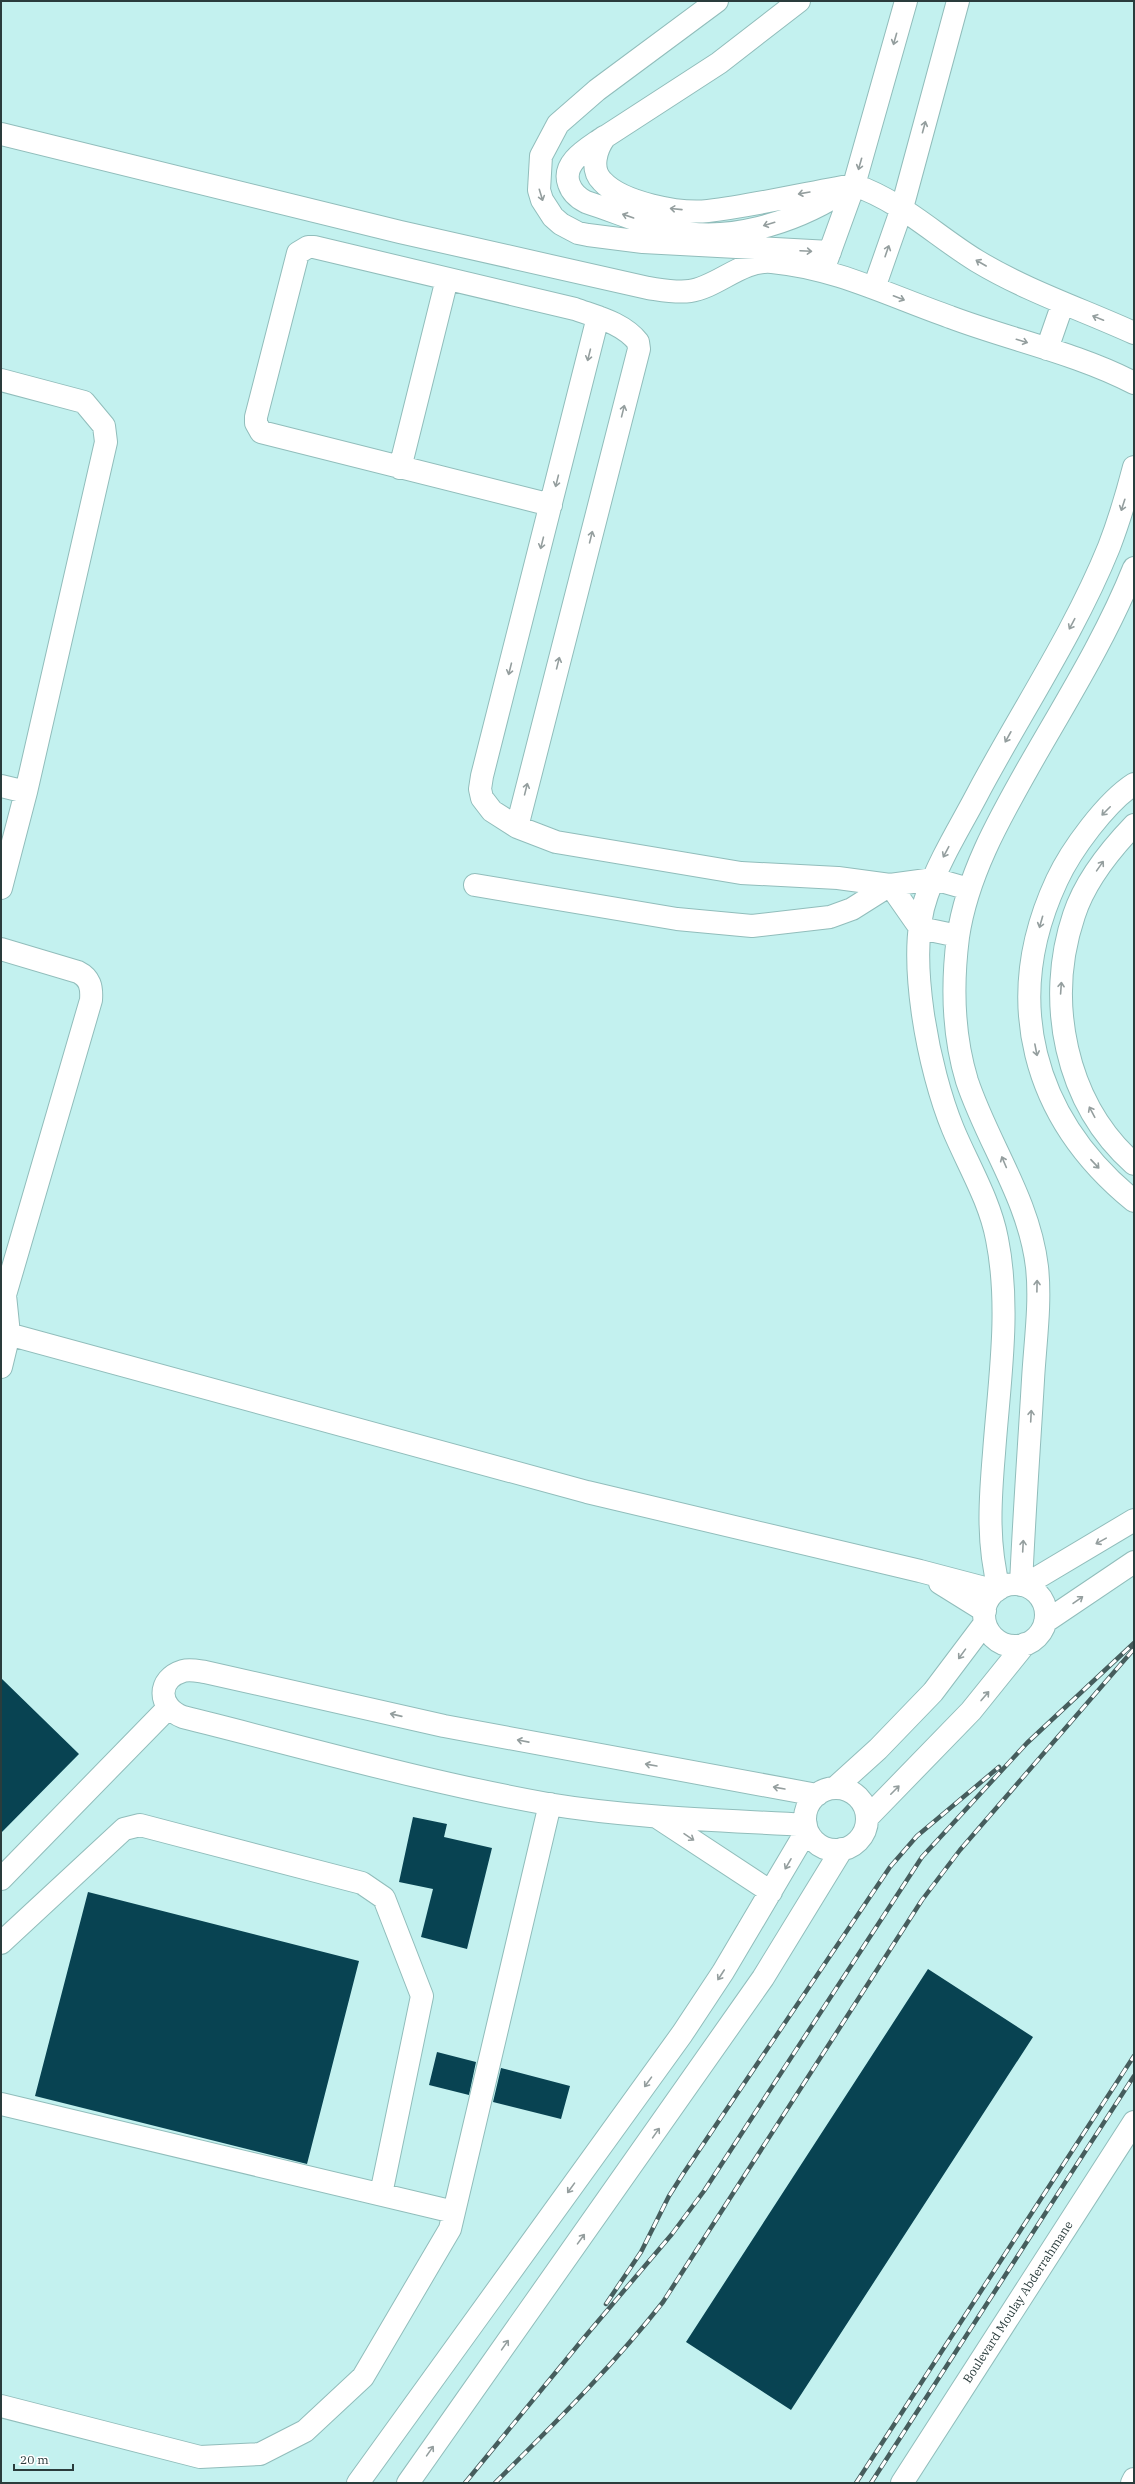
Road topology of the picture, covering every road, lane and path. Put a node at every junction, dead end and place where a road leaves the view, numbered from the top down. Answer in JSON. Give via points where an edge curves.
{"nodes":[{"id":1,"x":717,"y":1,"type":"edge"},
{"id":2,"x":799,"y":1,"type":"edge"},
{"id":3,"x":906,"y":1,"type":"edge"},
{"id":4,"x":958,"y":1,"type":"edge"},
{"id":5,"x":612,"y":131,"type":"junction"},
{"id":6,"x":1,"y":134,"type":"edge"},
{"id":7,"x":541,"y":156,"type":"junction"},
{"id":8,"x":570,"y":166,"type":"junction"},
{"id":9,"x":854,"y":185,"type":"junction"},
{"id":10,"x":902,"y":208,"type":"junction"},
{"id":11,"x":826,"y":261,"type":"junction"},
{"id":12,"x":447,"y":279,"type":"junction"},
{"id":13,"x":874,"y":288,"type":"junction"},
{"id":14,"x":1064,"y":303,"type":"junction"},
{"id":15,"x":598,"y":317,"type":"junction"},
{"id":16,"x":1134,"y":333,"type":"edge"},
{"id":17,"x":1047,"y":348,"type":"junction"},
{"id":18,"x":1,"y":380,"type":"edge"},
{"id":19,"x":1134,"y":383,"type":"edge"},
{"id":20,"x":1134,"y":467,"type":"edge"},
{"id":21,"x":400,"y":468,"type":"junction"},
{"id":22,"x":551,"y":505,"type":"junction"},
{"id":23,"x":1134,"y":568,"type":"edge"},
{"id":24,"x":1134,"y":784,"type":"edge"},
{"id":25,"x":1,"y":786,"type":"edge"},
{"id":26,"x":26,"y":792,"type":"junction"},
{"id":27,"x":1134,"y":825,"type":"edge"},
{"id":28,"x":516,"y":827,"type":"junction"},
{"id":29,"x":934,"y":879,"type":"junction"},
{"id":30,"x":475,"y":885,"type":"dead end"},
{"id":31,"x":890,"y":885,"type":"junction"},
{"id":32,"x":1,"y":888,"type":"edge"},
{"id":33,"x":969,"y":889,"type":"junction"},
{"id":34,"x":920,"y":928,"type":"junction"},
{"id":35,"x":958,"y":936,"type":"junction"},
{"id":36,"x":1,"y":949,"type":"edge"},
{"id":37,"x":1134,"y":1164,"type":"edge"},
{"id":38,"x":1134,"y":1201,"type":"edge"},
{"id":39,"x":5,"y":1333,"type":"edge"},
{"id":40,"x":1,"y":1367,"type":"edge"},
{"id":41,"x":1134,"y":1520,"type":"edge"},
{"id":42,"x":1134,"y":1562,"type":"edge"},
{"id":43,"x":920,"y":1571,"type":"junction"},
{"id":44,"x":1023,"y":1585,"type":"junction"},
{"id":45,"x":997,"y":1590,"type":"junction"},
{"id":46,"x":985,"y":1617,"type":"junction"},
{"id":47,"x":1046,"y":1622,"type":"junction"},
{"id":48,"x":1025,"y":1644,"type":"junction"},
{"id":49,"x":168,"y":1708,"type":"junction"},
{"id":50,"x":826,"y":1791,"type":"junction"},
{"id":51,"x":550,"y":1804,"type":"junction"},
{"id":52,"x":656,"y":1816,"type":"junction"},
{"id":53,"x":868,"y":1818,"type":"junction"},
{"id":54,"x":806,"y":1827,"type":"junction"},
{"id":55,"x":842,"y":1849,"type":"junction"},
{"id":56,"x":1,"y":1879,"type":"edge"},
{"id":57,"x":771,"y":1892,"type":"junction"},
{"id":58,"x":1,"y":1943,"type":"edge"},
{"id":59,"x":1,"y":2104,"type":"edge"},
{"id":60,"x":1134,"y":2122,"type":"edge"},
{"id":61,"x":381,"y":2194,"type":"junction"},
{"id":62,"x":454,"y":2212,"type":"junction"},
{"id":63,"x":1,"y":2406,"type":"edge"},
{"id":64,"x":1134,"y":2479,"type":"edge"},
{"id":65,"x":358,"y":2483,"type":"edge"},
{"id":66,"x":408,"y":2483,"type":"edge"},
{"id":67,"x":902,"y":2483,"type":"edge"},
{"id":68,"x":1132,"y":2483,"type":"edge"}],
"edges":[{"from":1,"to":7,"type":"street","via":[[567,114],[551,134]]},
{"from":2,"to":5,"type":"street","via":[[719,63]]},
{"from":3,"to":9,"type":"street","one_way":true},
{"from":10,"to":4,"type":"street","one_way":true},
{"from":5,"to":8,"type":"street","via":[[575,159]]},
{"from":9,"to":5,"type":"street","one_way":true,"via":[[706,211],[673,209],[640,202],[611,191],[600,179],[595,161],[597,152],[605,137]]},
{"from":6,"to":11,"type":"street","via":[[400,232],[673,292],[691,291],[754,264]]},
{"from":7,"to":8,"type":"street"},
{"from":7,"to":11,"type":"street","one_way":true,"via":[[539,190],[542,200],[553,217],[578,233]]},
{"from":9,"to":8,"type":"street","one_way":true,"via":[[812,209],[789,218],[739,231],[702,235],[670,230],[580,199],[574,194],[568,182]]},
{"from":9,"to":10,"type":"street","via":[[873,191]]},
{"from":9,"to":11,"type":"street"},
{"from":13,"to":10,"type":"street","one_way":true},
{"from":14,"to":10,"type":"street","one_way":true,"via":[[1032,291],[977,261]]},
{"from":11,"to":13,"type":"street"},
{"from":12,"to":15,"type":"street","via":[[575,309]]},
{"from":12,"to":21,"type":"street"},
{"from":12,"to":21,"type":"street","via":[[314,247],[303,249],[296,258],[256,417],[258,428],[267,435]]},
{"from":13,"to":17,"type":"street","one_way":true,"via":[[950,318]]},
{"from":16,"to":14,"type":"street","one_way":true},
{"from":14,"to":17,"type":"street"},
{"from":15,"to":22,"type":"street","one_way":true},
{"from":28,"to":15,"type":"street","one_way":true,"via":[[639,349],[638,342],[625,330]]},
{"from":17,"to":19,"type":"street","via":[[1094,364]]},
{"from":18,"to":26,"type":"street","via":[[84,402],[104,426],[106,442]]},
{"from":20,"to":29,"type":"street","one_way":true,"via":[[1109,547],[1081,607],[994,763]]},
{"from":21,"to":22,"type":"street"},
{"from":22,"to":28,"type":"street","one_way":true,"via":[[480,789],[482,798],[492,811]]},
{"from":23,"to":33,"type":"street","via":[[1100,639],[1004,810]]},
{"from":24,"to":38,"type":"street","one_way":true,"via":[[1097,820],[1068,856],[1047,902],[1035,943],[1028,987],[1039,1068],[1059,1115],[1084,1152],[1113,1184]]},
{"from":25,"to":26,"type":"street"},
{"from":26,"to":32,"type":"street"},
{"from":37,"to":27,"type":"street","one_way":true,"via":[[1119,1150],[1094,1117],[1076,1081],[1065,1042],[1060,995],[1064,951],[1074,914],[1092,878],[1116,844]]},
{"from":28,"to":31,"type":"street","via":[[556,842],[700,866]]},
{"from":29,"to":31,"type":"street"},
{"from":29,"to":33,"type":"street"},
{"from":29,"to":34,"type":"street","via":[[923,909]]},
{"from":30,"to":31,"type":"street","via":[[677,919],[752,926],[830,917],[852,909]]},
{"from":31,"to":34,"type":"street"},
{"from":33,"to":35,"type":"street"},
{"from":34,"to":35,"type":"street"},
{"from":34,"to":45,"type":"street","via":[[919,972],[935,1080],[952,1127],[990,1213],[1000,1258],[1002,1346],[989,1510],[991,1556]]},
{"from":44,"to":35,"type":"street","one_way":true,"via":[[1037,1269],[1031,1232],[1020,1201],[967,1080],[957,1033],[955,1006]]},
{"from":36,"to":39,"type":"street","via":[[78,972],[85,976],[92,989],[92,1000],[5,1295]]},
{"from":39,"to":40,"type":"street"},
{"from":39,"to":43,"type":"street","via":[[587,1492]]},
{"from":41,"to":44,"type":"street","one_way":true},
{"from":47,"to":42,"type":"street","one_way":true},
{"from":43,"to":45,"type":"street"},
{"from":43,"to":46,"type":"street"},
{"from":44,"to":45,"type":"street","via":[[1010,1584]]},
{"from":44,"to":47,"type":"street","via":[[1032,1588],[1042,1600]]},
{"from":45,"to":46,"type":"street","via":[[986,1604]]},
{"from":46,"to":48,"type":"street","via":[[990,1633],[1002,1643],[1017,1646]]},
{"from":46,"to":50,"type":"street","one_way":true,"via":[[933,1692],[878,1749]]},
{"from":47,"to":48,"type":"street","via":[[1038,1636]]},
{"from":53,"to":48,"type":"street","one_way":true,"via":[[971,1711]]},
{"from":50,"to":49,"type":"street","one_way":true,"via":[[444,1726],[190,1670],[178,1674],[167,1683],[164,1701]]},
{"from":49,"to":51,"type":"street","via":[[183,1717],[452,1785]]},
{"from":49,"to":56,"type":"street"},
{"from":50,"to":53,"type":"street","via":[[845,1789],[861,1800]]},
{"from":50,"to":54,"type":"street","via":[[806,1810]]},
{"from":51,"to":52,"type":"street"},
{"from":51,"to":62,"type":"street"},
{"from":52,"to":54,"type":"street"},
{"from":52,"to":57,"type":"street","one_way":true},
{"from":53,"to":55,"type":"street","via":[[862,1836],[855,1843]]},
{"from":54,"to":55,"type":"street","via":[[819,1845],[828,1849]]},
{"from":54,"to":57,"type":"street","one_way":true},
{"from":66,"to":55,"type":"street","one_way":true,"via":[[763,1978]]},
{"from":57,"to":65,"type":"street","one_way":true,"via":[[682,2034]]},
{"from":58,"to":61,"type":"street","via":[[124,1829],[140,1825],[362,1883],[373,1889],[384,1898],[422,1996]]},
{"from":59,"to":61,"type":"street"},
{"from":60,"to":67,"type":"street","name":"Boulevard Moulay Abderrahmane"},
{"from":61,"to":62,"type":"street"},
{"from":62,"to":63,"type":"street","via":[[450,2229],[363,2377],[305,2431],[260,2454],[200,2457]]},
{"from":64,"to":68,"type":"street"}]}
